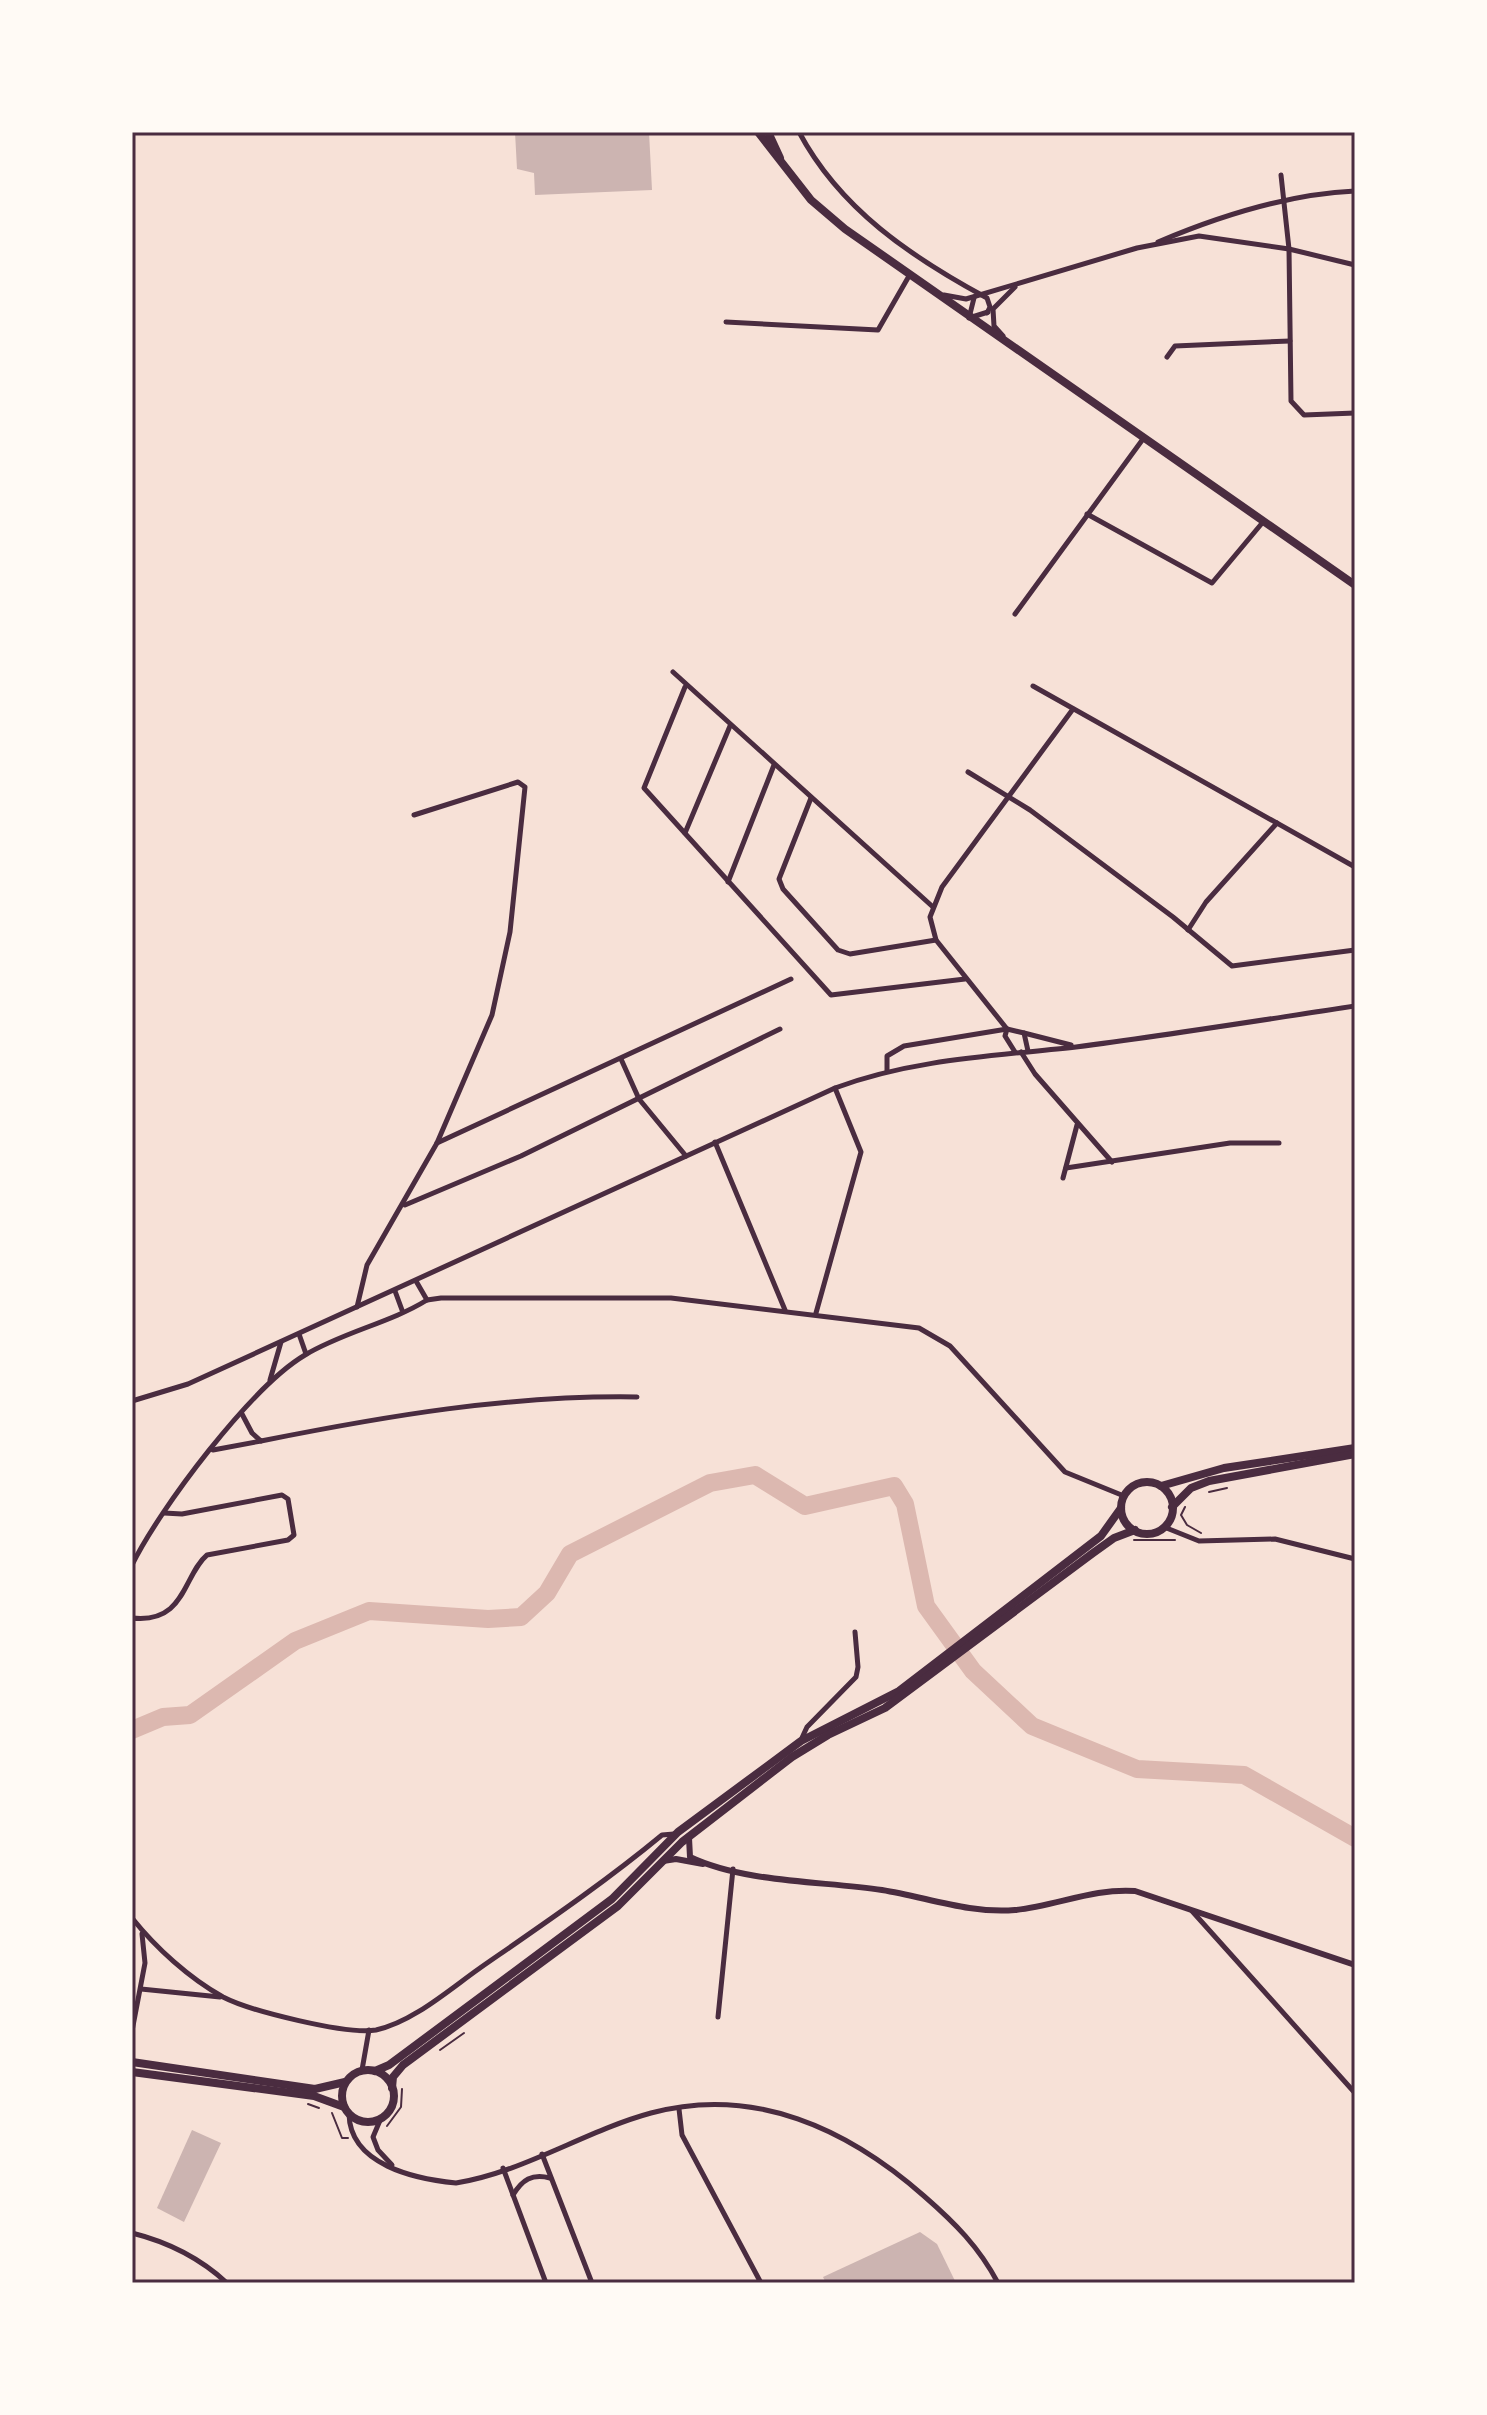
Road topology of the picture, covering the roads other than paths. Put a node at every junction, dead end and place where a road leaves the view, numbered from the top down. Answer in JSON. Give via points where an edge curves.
{"nodes":[{"id":1,"x":758,"y":132,"type":"edge"},
{"id":2,"x":768,"y":132,"type":"edge"},
{"id":3,"x":799,"y":132,"type":"edge"},
{"id":4,"x":783,"y":167,"type":"junction"},
{"id":5,"x":1281,"y":175,"type":"dead end"},
{"id":6,"x":1355,"y":191,"type":"edge"},
{"id":7,"x":1285,"y":202,"type":"junction"},
{"id":8,"x":1150,"y":245,"type":"junction"},
{"id":9,"x":1289,"y":249,"type":"junction"},
{"id":10,"x":1355,"y":265,"type":"edge"},
{"id":11,"x":909,"y":276,"type":"junction"},
{"id":12,"x":1018,"y":286,"type":"junction"},
{"id":13,"x":931,"y":291,"type":"junction"},
{"id":14,"x":978,"y":295,"type":"junction"},
{"id":15,"x":997,"y":302,"type":"junction"},
{"id":16,"x":987,"y":313,"type":"junction"},
{"id":17,"x":969,"y":318,"type":"junction"},
{"id":18,"x":726,"y":322,"type":"dead end"},
{"id":19,"x":1290,"y":341,"type":"junction"},
{"id":20,"x":1011,"y":347,"type":"junction"},
{"id":21,"x":1167,"y":357,"type":"dead end"},
{"id":22,"x":1355,"y":413,"type":"edge"},
{"id":23,"x":1143,"y":439,"type":"junction"},
{"id":24,"x":1087,"y":514,"type":"junction"},
{"id":25,"x":1263,"y":522,"type":"junction"},
{"id":26,"x":1355,"y":585,"type":"edge"},
{"id":27,"x":1015,"y":614,"type":"dead end"},
{"id":28,"x":673,"y":672,"type":"dead end"},
{"id":29,"x":1033,"y":686,"type":"dead end"},
{"id":30,"x":685,"y":687,"type":"junction"},
{"id":31,"x":1073,"y":709,"type":"junction"},
{"id":32,"x":730,"y":726,"type":"junction"},
{"id":33,"x":774,"y":765,"type":"junction"},
{"id":34,"x":968,"y":772,"type":"dead end"},
{"id":35,"x":1009,"y":796,"type":"junction"},
{"id":36,"x":811,"y":798,"type":"junction"},
{"id":37,"x":414,"y":815,"type":"dead end"},
{"id":38,"x":1277,"y":823,"type":"junction"},
{"id":39,"x":685,"y":833,"type":"junction"},
{"id":40,"x":1355,"y":867,"type":"edge"},
{"id":41,"x":728,"y":882,"type":"junction"},
{"id":42,"x":933,"y":907,"type":"junction"},
{"id":43,"x":1188,"y":930,"type":"junction"},
{"id":44,"x":936,"y":940,"type":"junction"},
{"id":45,"x":1355,"y":950,"type":"edge"},
{"id":46,"x":791,"y":979,"type":"dead end"},
{"id":47,"x":965,"y":979,"type":"junction"},
{"id":48,"x":1355,"y":1006,"type":"edge"},
{"id":49,"x":780,"y":1029,"type":"dead end"},
{"id":50,"x":1007,"y":1029,"type":"junction"},
{"id":51,"x":1024,"y":1033,"type":"junction"},
{"id":52,"x":1005,"y":1036,"type":"junction"},
{"id":53,"x":1076,"y":1047,"type":"junction"},
{"id":54,"x":1022,"y":1052,"type":"junction"},
{"id":55,"x":999,"y":1054,"type":"junction"},
{"id":56,"x":621,"y":1059,"type":"junction"},
{"id":57,"x":887,"y":1071,"type":"junction"},
{"id":58,"x":835,"y":1088,"type":"junction"},
{"id":59,"x":639,"y":1099,"type":"junction"},
{"id":60,"x":1077,"y":1124,"type":"junction"},
{"id":61,"x":715,"y":1142,"type":"junction"},
{"id":62,"x":437,"y":1143,"type":"junction"},
{"id":63,"x":1279,"y":1143,"type":"dead end"},
{"id":64,"x":686,"y":1156,"type":"junction"},
{"id":65,"x":1112,"y":1162,"type":"junction"},
{"id":66,"x":1066,"y":1168,"type":"junction"},
{"id":67,"x":1063,"y":1178,"type":"dead end"},
{"id":68,"x":404,"y":1206,"type":"junction"},
{"id":69,"x":416,"y":1281,"type":"junction"},
{"id":70,"x":395,"y":1291,"type":"junction"},
{"id":71,"x":427,"y":1300,"type":"junction"},
{"id":72,"x":356,"y":1308,"type":"junction"},
{"id":73,"x":402,"y":1310,"type":"junction"},
{"id":74,"x":785,"y":1310,"type":"junction"},
{"id":75,"x":816,"y":1313,"type":"junction"},
{"id":76,"x":299,"y":1334,"type":"junction"},
{"id":77,"x":281,"y":1342,"type":"junction"},
{"id":78,"x":306,"y":1354,"type":"junction"},
{"id":79,"x":270,"y":1381,"type":"junction"},
{"id":80,"x":637,"y":1397,"type":"dead end"},
{"id":81,"x":132,"y":1401,"type":"edge"},
{"id":82,"x":242,"y":1414,"type":"junction"},
{"id":83,"x":261,"y":1441,"type":"junction"},
{"id":84,"x":1355,"y":1448,"type":"edge"},
{"id":85,"x":212,"y":1451,"type":"junction"},
{"id":86,"x":1355,"y":1454,"type":"edge"},
{"id":87,"x":1161,"y":1486,"type":"junction"},
{"id":88,"x":1124,"y":1496,"type":"junction"},
{"id":89,"x":1172,"y":1507,"type":"junction"},
{"id":90,"x":1121,"y":1508,"type":"junction"},
{"id":91,"x":163,"y":1513,"type":"junction"},
{"id":92,"x":1164,"y":1527,"type":"junction"},
{"id":93,"x":1135,"y":1530,"type":"junction"},
{"id":94,"x":1355,"y":1559,"type":"edge"},
{"id":95,"x":132,"y":1565,"type":"edge"},
{"id":96,"x":1007,"y":1613,"type":"junction"},
{"id":97,"x":132,"y":1618,"type":"edge"},
{"id":98,"x":855,"y":1632,"type":"dead end"},
{"id":99,"x":917,"y":1681,"type":"junction"},
{"id":100,"x":801,"y":1741,"type":"junction"},
{"id":101,"x":675,"y":1834,"type":"junction"},
{"id":102,"x":691,"y":1835,"type":"junction"},
{"id":103,"x":663,"y":1861,"type":"junction"},
{"id":104,"x":711,"y":1864,"type":"junction"},
{"id":105,"x":733,"y":1868,"type":"junction"},
{"id":106,"x":1189,"y":1907,"type":"junction"},
{"id":107,"x":132,"y":1918,"type":"edge"},
{"id":108,"x":142,"y":1932,"type":"junction"},
{"id":109,"x":1355,"y":1965,"type":"edge"},
{"id":110,"x":141,"y":1989,"type":"junction"},
{"id":111,"x":227,"y":1999,"type":"junction"},
{"id":112,"x":718,"y":2017,"type":"dead end"},
{"id":113,"x":369,"y":2030,"type":"junction"},
{"id":114,"x":132,"y":2031,"type":"edge"},
{"id":115,"x":132,"y":2056,"type":"edge"},
{"id":116,"x":134,"y":2066,"type":"edge"},
{"id":117,"x":362,"y":2070,"type":"junction"},
{"id":118,"x":375,"y":2071,"type":"junction"},
{"id":119,"x":345,"y":2082,"type":"junction"},
{"id":120,"x":392,"y":2088,"type":"junction"},
{"id":121,"x":1355,"y":2093,"type":"edge"},
{"id":122,"x":679,"y":2109,"type":"junction"},
{"id":123,"x":347,"y":2111,"type":"junction"},
{"id":124,"x":381,"y":2118,"type":"junction"},
{"id":125,"x":542,"y":2154,"type":"junction"},
{"id":126,"x":396,"y":2168,"type":"junction"},
{"id":127,"x":503,"y":2168,"type":"junction"},
{"id":128,"x":551,"y":2179,"type":"junction"},
{"id":129,"x":513,"y":2195,"type":"junction"},
{"id":130,"x":132,"y":2233,"type":"edge"},
{"id":131,"x":227,"y":2283,"type":"edge"},
{"id":132,"x":546,"y":2283,"type":"edge"},
{"id":133,"x":592,"y":2283,"type":"edge"},
{"id":134,"x":761,"y":2283,"type":"edge"},
{"id":135,"x":998,"y":2283,"type":"edge"}],
"edges":[{"from":1,"to":4,"type":"main road"},
{"from":2,"to":4,"type":"main road"},
{"from":3,"to":14,"type":"street","via":[[819,170],[847,203]]},
{"from":4,"to":11,"type":"main road","via":[[811,200]]},
{"from":5,"to":7,"type":"street"},
{"from":6,"to":7,"type":"street"},
{"from":7,"to":8,"type":"street","via":[[1195,226]]},
{"from":7,"to":9,"type":"street"},
{"from":8,"to":9,"type":"street","via":[[1199,236]]},
{"from":8,"to":12,"type":"street"},
{"from":9,"to":10,"type":"street"},
{"from":9,"to":19,"type":"street"},
{"from":11,"to":13,"type":"main road"},
{"from":11,"to":18,"type":"street","via":[[878,330]]},
{"from":12,"to":14,"type":"street"},
{"from":12,"to":15,"type":"street"},
{"from":13,"to":14,"type":"street","via":[[956,299]]},
{"from":13,"to":17,"type":"main road"},
{"from":14,"to":16,"type":"street","via":[[990,303]]},
{"from":14,"to":17,"type":"street","via":[[969,306]]},
{"from":15,"to":16,"type":"street"},
{"from":15,"to":20,"type":"street","via":[[994,326]]},
{"from":16,"to":17,"type":"street"},
{"from":17,"to":20,"type":"main road"},
{"from":19,"to":21,"type":"street","via":[[1175,346]]},
{"from":19,"to":22,"type":"street","via":[[1291,401],[1304,415]]},
{"from":20,"to":23,"type":"main road"},
{"from":23,"to":24,"type":"street"},
{"from":23,"to":25,"type":"main road"},
{"from":24,"to":25,"type":"street","via":[[1212,583]]},
{"from":24,"to":27,"type":"street"},
{"from":25,"to":26,"type":"main road"},
{"from":28,"to":30,"type":"street"},
{"from":29,"to":31,"type":"street"},
{"from":30,"to":32,"type":"street"},
{"from":30,"to":39,"type":"street","via":[[644,788]]},
{"from":31,"to":35,"type":"street"},
{"from":31,"to":38,"type":"street"},
{"from":32,"to":33,"type":"street"},
{"from":32,"to":39,"type":"street"},
{"from":33,"to":36,"type":"street"},
{"from":33,"to":41,"type":"street"},
{"from":34,"to":35,"type":"street"},
{"from":35,"to":42,"type":"street"},
{"from":35,"to":43,"type":"street"},
{"from":36,"to":42,"type":"street"},
{"from":36,"to":44,"type":"street","via":[[779,879],[783,889],[838,950],[850,954]]},
{"from":37,"to":62,"type":"street","via":[[518,782],[525,787],[505,966],[476,1057]]},
{"from":38,"to":40,"type":"street"},
{"from":38,"to":43,"type":"street","via":[[1206,902]]},
{"from":39,"to":41,"type":"street"},
{"from":41,"to":47,"type":"street","via":[[831,995]]},
{"from":42,"to":44,"type":"street"},
{"from":43,"to":45,"type":"street","via":[[1238,968]]},
{"from":44,"to":47,"type":"street"},
{"from":46,"to":56,"type":"street"},
{"from":47,"to":50,"type":"street"},
{"from":48,"to":53,"type":"street"},
{"from":49,"to":59,"type":"street"},
{"from":50,"to":51,"type":"street"},
{"from":50,"to":52,"type":"street"},
{"from":50,"to":57,"type":"street","via":[[904,1046],[887,1056]]},
{"from":51,"to":53,"type":"street"},
{"from":51,"to":54,"type":"street"},
{"from":52,"to":54,"type":"street"},
{"from":52,"to":55,"type":"street"},
{"from":53,"to":54,"type":"street"},
{"from":54,"to":55,"type":"street"},
{"from":54,"to":60,"type":"street"},
{"from":55,"to":57,"type":"street"},
{"from":56,"to":59,"type":"street"},
{"from":56,"to":62,"type":"street"},
{"from":57,"to":58,"type":"street"},
{"from":58,"to":61,"type":"street"},
{"from":58,"to":75,"type":"street","via":[[861,1152]]},
{"from":59,"to":64,"type":"street"},
{"from":59,"to":68,"type":"street"},
{"from":60,"to":65,"type":"street"},
{"from":60,"to":66,"type":"street"},
{"from":61,"to":64,"type":"street"},
{"from":61,"to":74,"type":"street"},
{"from":62,"to":68,"type":"street"},
{"from":63,"to":65,"type":"street","via":[[1230,1143]]},
{"from":64,"to":69,"type":"street"},
{"from":65,"to":66,"type":"street"},
{"from":66,"to":67,"type":"street"},
{"from":68,"to":72,"type":"street","via":[[367,1265]]},
{"from":69,"to":70,"type":"street"},
{"from":69,"to":71,"type":"street"},
{"from":70,"to":72,"type":"street"},
{"from":70,"to":73,"type":"street"},
{"from":71,"to":73,"type":"street"},
{"from":71,"to":74,"type":"street","via":[[671,1298]]},
{"from":72,"to":76,"type":"street"},
{"from":73,"to":78,"type":"street"},
{"from":74,"to":75,"type":"street"},
{"from":75,"to":88,"type":"street","via":[[919,1328],[938,1336],[1065,1472]]},
{"from":76,"to":77,"type":"street"},
{"from":76,"to":78,"type":"street"},
{"from":77,"to":79,"type":"street"},
{"from":77,"to":81,"type":"street","via":[[188,1384]]},
{"from":78,"to":79,"type":"street"},
{"from":79,"to":82,"type":"street"},
{"from":80,"to":83,"type":"street","via":[[457,1405]]},
{"from":82,"to":83,"type":"street"},
{"from":82,"to":85,"type":"street"},
{"from":83,"to":85,"type":"street"},
{"from":84,"to":87,"type":"main road","via":[[1224,1468]]},
{"from":85,"to":91,"type":"street"},
{"from":86,"to":89,"type":"main road","via":[[1209,1481],[1191,1488]]},
{"from":87,"to":88,"type":"main road","via":[[1136,1484]]},
{"from":87,"to":89,"type":"main road"},
{"from":88,"to":90,"type":"main road"},
{"from":89,"to":92,"type":"main road"},
{"from":90,"to":93,"type":"main road"},
{"from":90,"to":96,"type":"main road","via":[[1101,1536]]},
{"from":91,"to":95,"type":"street"},
{"from":91,"to":97,"type":"street","via":[[282,1495],[288,1499],[294,1535],[207,1555],[184,1597],[151,1617]]},
{"from":92,"to":93,"type":"main road","via":[[1147,1533]]},
{"from":92,"to":94,"type":"street","via":[[1199,1541],[1275,1539]]},
{"from":93,"to":96,"type":"main road","via":[[1112,1539]]},
{"from":96,"to":99,"type":"main road"},
{"from":98,"to":100,"type":"street","via":[[856,1677],[807,1727]]},
{"from":99,"to":100,"type":"main road"},
{"from":99,"to":102,"type":"main road","via":[[885,1708],[802,1750]]},
{"from":100,"to":101,"type":"main road"},
{"from":101,"to":113,"type":"street","via":[[662,1835],[441,1995],[399,2021]]},
{"from":101,"to":118,"type":"main road","via":[[612,1899]]},
{"from":102,"to":103,"type":"main road"},
{"from":102,"to":104,"type":"street","via":[[690,1857]]},
{"from":103,"to":104,"type":"street"},
{"from":103,"to":120,"type":"main road","via":[[618,1906],[399,2069]]},
{"from":104,"to":105,"type":"street"},
{"from":105,"to":106,"type":"street","via":[[965,1907],[1014,1910],[1118,1890]]},
{"from":105,"to":112,"type":"street"},
{"from":106,"to":109,"type":"street"},
{"from":106,"to":121,"type":"street"},
{"from":107,"to":108,"type":"street"},
{"from":108,"to":110,"type":"street","via":[[146,1952]]},
{"from":108,"to":111,"type":"street"},
{"from":110,"to":111,"type":"street"},
{"from":110,"to":114,"type":"street"},
{"from":111,"to":113,"type":"street","via":[[326,2026]]},
{"from":113,"to":117,"type":"street"},
{"from":115,"to":116,"type":"street"},
{"from":116,"to":119,"type":"main road","via":[[167,2066],[315,2089]]},
{"from":116,"to":123,"type":"main road","via":[[325,2098]]},
{"from":117,"to":118,"type":"main road"},
{"from":117,"to":119,"type":"main road"},
{"from":118,"to":120,"type":"main road"},
{"from":119,"to":123,"type":"main road"},
{"from":120,"to":124,"type":"main road","via":[[392,2105]]},
{"from":122,"to":125,"type":"street","via":[[626,2121]]},
{"from":122,"to":134,"type":"street","via":[[682,2135]]},
{"from":122,"to":135,"type":"street","via":[[743,2106],[785,2114],[855,2143],[890,2165],[956,2224]]},
{"from":123,"to":124,"type":"main road","via":[[365,2122]]},
{"from":123,"to":126,"type":"street","via":[[361,2149]]},
{"from":124,"to":126,"type":"street","via":[[373,2137]]},
{"from":125,"to":127,"type":"street"},
{"from":125,"to":128,"type":"street"},
{"from":126,"to":127,"type":"street","via":[[456,2183]]},
{"from":127,"to":129,"type":"street"},
{"from":128,"to":129,"type":"street","via":[[525,2179]]},
{"from":128,"to":133,"type":"street"},
{"from":129,"to":132,"type":"street"},
{"from":130,"to":131,"type":"street","via":[[189,2254]]}]}
